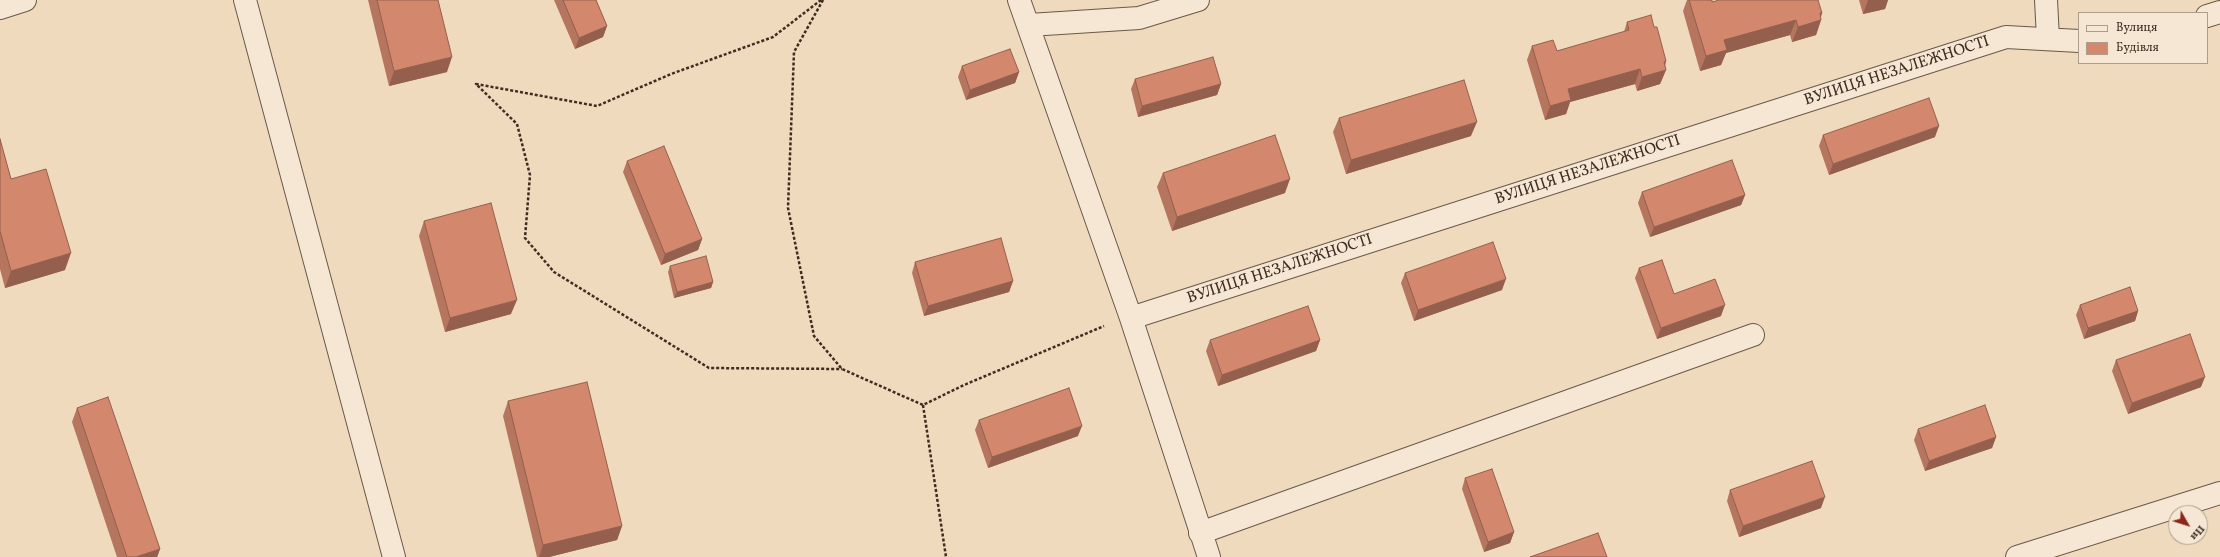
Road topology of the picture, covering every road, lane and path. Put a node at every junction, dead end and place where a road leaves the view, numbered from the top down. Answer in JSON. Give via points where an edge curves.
{"nodes":[{"id":1,"x":25,"y":0,"type":"edge"},
{"id":2,"x":246,"y":0,"type":"edge"},
{"id":3,"x":822,"y":0,"type":"edge"},
{"id":4,"x":1019,"y":0,"type":"edge"},
{"id":5,"x":1198,"y":0,"type":"edge"},
{"id":6,"x":2046,"y":0,"type":"edge"},
{"id":7,"x":0,"y":8,"type":"edge"},
{"id":8,"x":2220,"y":12,"type":"edge"},
{"id":9,"x":2208,"y":16,"type":"edge"},
{"id":10,"x":1029,"y":25,"type":"junction"},
{"id":11,"x":2048,"y":38,"type":"junction"},
{"id":12,"x":2078,"y":41,"type":"edge"},
{"id":13,"x":1131,"y":318,"type":"junction"},
{"id":14,"x":1753,"y":335,"type":"dead end"},
{"id":15,"x":842,"y":369,"type":"junction"},
{"id":16,"x":923,"y":405,"type":"junction"},
{"id":17,"x":2220,"y":493,"type":"edge"},
{"id":18,"x":1200,"y":533,"type":"junction"},
{"id":19,"x":394,"y":557,"type":"edge"},
{"id":20,"x":946,"y":557,"type":"edge"},
{"id":21,"x":1208,"y":557,"type":"edge"},
{"id":22,"x":2017,"y":557,"type":"edge"}],
"edges":[{"from":1,"to":7,"type":"street"},
{"from":2,"to":19,"type":"street"},
{"from":3,"to":15,"type":"path","via":[[794,52],[788,208],[814,336]]},
{"from":3,"to":15,"type":"path","via":[[773,37],[671,74],[597,106],[476,84],[517,124],[530,175],[525,238],[554,272],[709,368]]},
{"from":4,"to":10,"type":"street"},
{"from":5,"to":10,"type":"street","via":[[1139,18]]},
{"from":6,"to":11,"type":"street"},
{"from":8,"to":9,"type":"street"},
{"from":10,"to":13,"type":"street"},
{"from":11,"to":12,"type":"street","name":"ВУЛИЦЯ НЕЗАЛЕЖНОСТІ"},
{"from":11,"to":13,"type":"street","name":"ВУЛИЦЯ НЕЗАЛЕЖНОСТІ","via":[[2006,37]]},
{"from":13,"to":16,"type":"path","via":[[1095,328]]},
{"from":13,"to":18,"type":"street"},
{"from":14,"to":18,"type":"street"},
{"from":15,"to":16,"type":"path"},
{"from":16,"to":20,"type":"path"},
{"from":17,"to":22,"type":"street"},
{"from":18,"to":21,"type":"street"}]}
